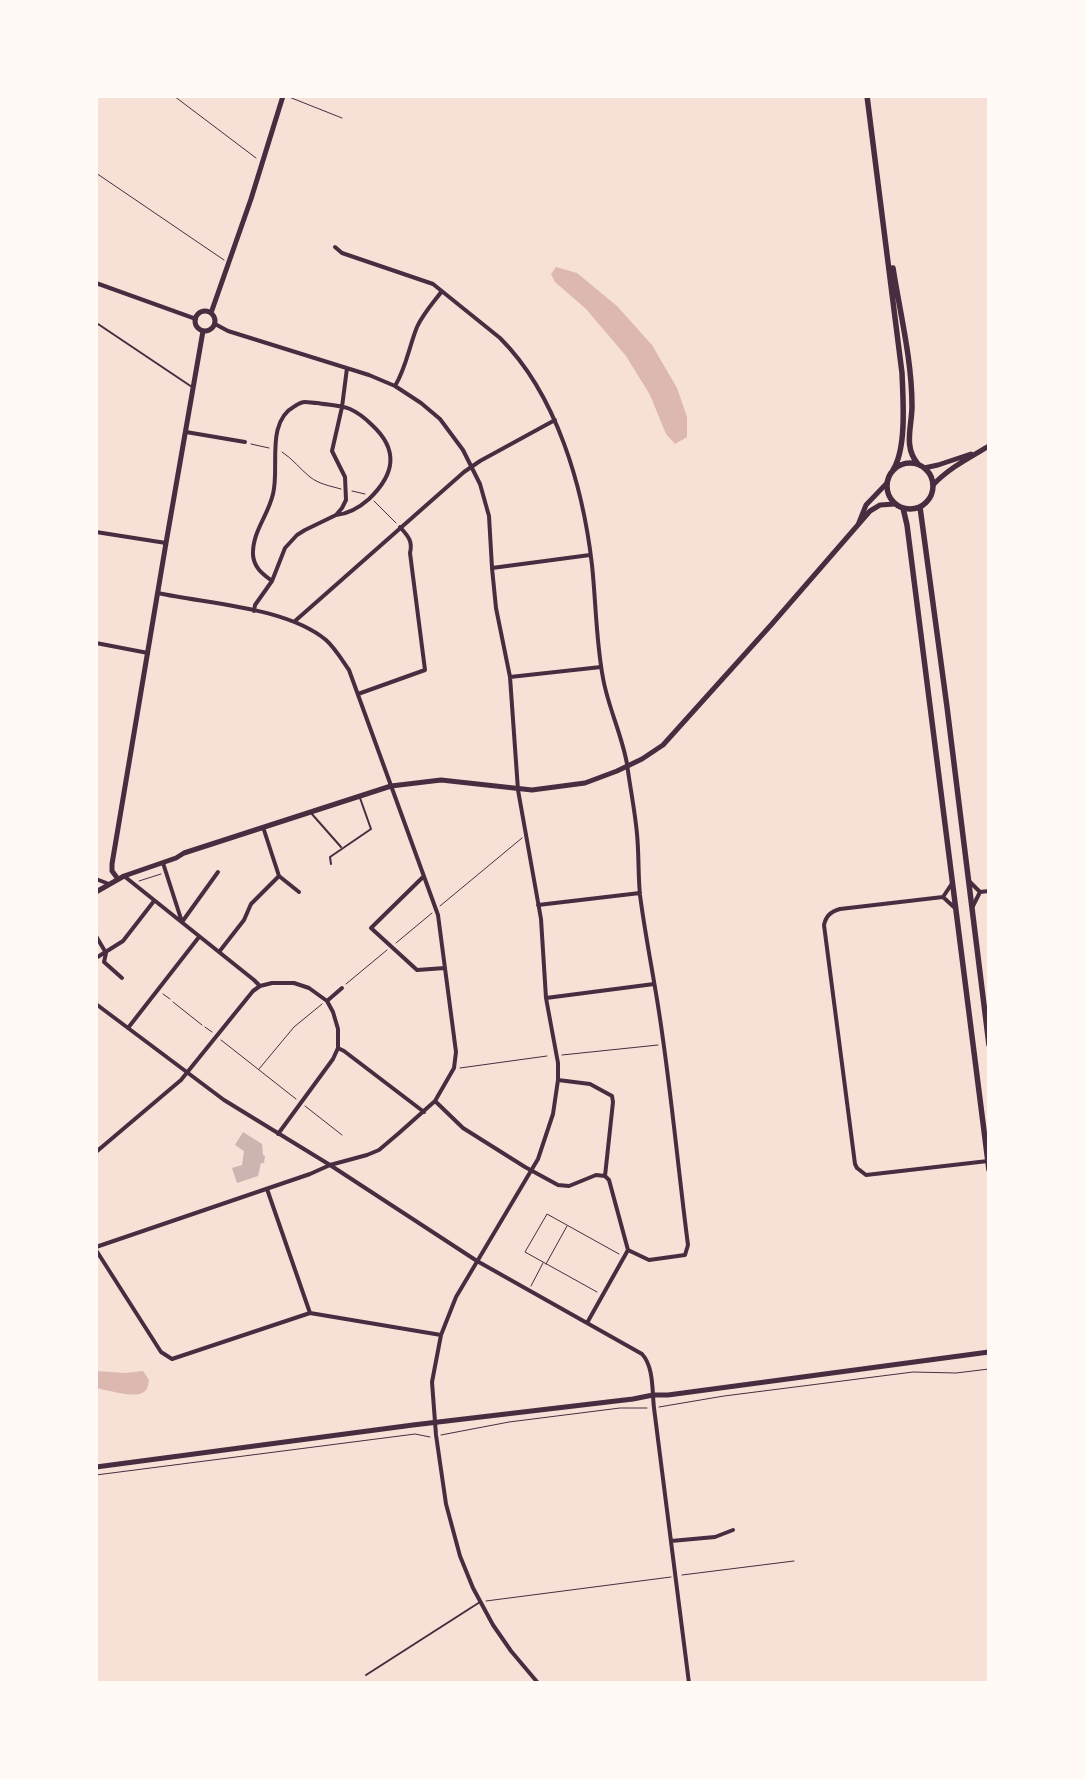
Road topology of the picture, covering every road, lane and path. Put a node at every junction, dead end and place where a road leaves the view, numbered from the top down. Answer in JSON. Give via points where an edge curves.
{"nodes":[{"id":1,"x":174,"y":96,"type":"edge"},
{"id":2,"x":284,"y":96,"type":"edge"},
{"id":3,"x":867,"y":96,"type":"edge"},
{"id":4,"x":342,"y":118,"type":"dead end"},
{"id":5,"x":262,"y":163,"type":"junction"},
{"id":6,"x":96,"y":173,"type":"edge"},
{"id":7,"x":879,"y":186,"type":"junction"},
{"id":8,"x":335,"y":247,"type":"dead end"},
{"id":9,"x":228,"y":263,"type":"junction"},
{"id":10,"x":96,"y":283,"type":"edge"},
{"id":11,"x":442,"y":292,"type":"junction"},
{"id":12,"x":210,"y":313,"type":"junction"},
{"id":13,"x":196,"y":319,"type":"junction"},
{"id":14,"x":98,"y":324,"type":"dead end"},
{"id":15,"x":215,"y":324,"type":"junction"},
{"id":16,"x":203,"y":331,"type":"junction"},
{"id":17,"x":347,"y":368,"type":"junction"},
{"id":18,"x":395,"y":386,"type":"junction"},
{"id":19,"x":194,"y":388,"type":"junction"},
{"id":20,"x":342,"y":406,"type":"junction"},
{"id":21,"x":555,"y":420,"type":"junction"},
{"id":22,"x":186,"y":432,"type":"junction"},
{"id":23,"x":245,"y":442,"type":"joint"},
{"id":24,"x":989,"y":446,"type":"edge"},
{"id":25,"x":276,"y":449,"type":"junction"},
{"id":26,"x":979,"y":452,"type":"junction"},
{"id":27,"x":472,"y":466,"type":"junction"},
{"id":28,"x":921,"y":466,"type":"junction"},
{"id":29,"x":893,"y":470,"type":"junction"},
{"id":30,"x":887,"y":483,"type":"junction"},
{"id":31,"x":933,"y":485,"type":"junction"},
{"id":32,"x":346,"y":490,"type":"junction"},
{"id":33,"x":371,"y":498,"type":"junction"},
{"id":34,"x":895,"y":504,"type":"junction"},
{"id":35,"x":920,"y":507,"type":"junction"},
{"id":36,"x":902,"y":508,"type":"junction"},
{"id":37,"x":336,"y":515,"type":"junction"},
{"id":38,"x":400,"y":527,"type":"junction"},
{"id":39,"x":856,"y":527,"type":"junction"},
{"id":40,"x":96,"y":532,"type":"edge"},
{"id":41,"x":166,"y":543,"type":"junction"},
{"id":42,"x":590,"y":555,"type":"junction"},
{"id":43,"x":492,"y":568,"type":"junction"},
{"id":44,"x":272,"y":581,"type":"junction"},
{"id":45,"x":158,"y":593,"type":"junction"},
{"id":46,"x":254,"y":611,"type":"junction"},
{"id":47,"x":295,"y":621,"type":"junction"},
{"id":48,"x":96,"y":643,"type":"edge"},
{"id":49,"x":148,"y":653,"type":"junction"},
{"id":50,"x":601,"y":666,"type":"junction"},
{"id":51,"x":510,"y":677,"type":"junction"},
{"id":52,"x":358,"y":694,"type":"junction"},
{"id":53,"x":627,"y":766,"type":"junction"},
{"id":54,"x":391,"y":786,"type":"junction"},
{"id":55,"x":518,"y":790,"type":"junction"},
{"id":56,"x":359,"y":796,"type":"junction"},
{"id":57,"x":310,"y":811,"type":"junction"},
{"id":58,"x":263,"y":827,"type":"junction"},
{"id":59,"x":342,"y":848,"type":"junction"},
{"id":60,"x":163,"y":863,"type":"junction"},
{"id":61,"x":331,"y":864,"type":"dead end"},
{"id":62,"x":218,"y":872,"type":"dead end"},
{"id":63,"x":166,"y":873,"type":"junction"},
{"id":64,"x":124,"y":876,"type":"junction"},
{"id":65,"x":279,"y":876,"type":"junction"},
{"id":66,"x":424,"y":876,"type":"junction"},
{"id":67,"x":96,"y":879,"type":"edge"},
{"id":68,"x":118,"y":879,"type":"junction"},
{"id":69,"x":968,"y":879,"type":"junction"},
{"id":70,"x":130,"y":881,"type":"junction"},
{"id":71,"x":953,"y":882,"type":"junction"},
{"id":72,"x":109,"y":884,"type":"junction"},
{"id":73,"x":989,"y":891,"type":"edge"},
{"id":74,"x":96,"y":892,"type":"edge"},
{"id":75,"x":299,"y":892,"type":"dead end"},
{"id":76,"x":980,"y":892,"type":"junction"},
{"id":77,"x":640,"y":893,"type":"junction"},
{"id":78,"x":942,"y":896,"type":"junction"},
{"id":79,"x":154,"y":900,"type":"junction"},
{"id":80,"x":538,"y":905,"type":"junction"},
{"id":81,"x":972,"y":909,"type":"junction"},
{"id":82,"x":957,"y":910,"type":"junction"},
{"id":83,"x":182,"y":922,"type":"junction"},
{"id":84,"x":96,"y":936,"type":"edge"},
{"id":85,"x":199,"y":937,"type":"junction"},
{"id":86,"x":219,"y":952,"type":"junction"},
{"id":87,"x":106,"y":953,"type":"junction"},
{"id":88,"x":96,"y":958,"type":"edge"},
{"id":89,"x":445,"y":968,"type":"junction"},
{"id":90,"x":122,"y":978,"type":"dead end"},
{"id":91,"x":654,"y":984,"type":"junction"},
{"id":92,"x":260,"y":986,"type":"junction"},
{"id":93,"x":342,"y":988,"type":"dead end"},
{"id":94,"x":158,"y":990,"type":"junction"},
{"id":95,"x":546,"y":998,"type":"junction"},
{"id":96,"x":170,"y":999,"type":"dead end"},
{"id":97,"x":327,"y":1001,"type":"junction"},
{"id":98,"x":173,"y":1002,"type":"dead end"},
{"id":99,"x":96,"y":1004,"type":"edge"},
{"id":100,"x":202,"y":1025,"type":"dead end"},
{"id":101,"x":205,"y":1027,"type":"dead end"},
{"id":102,"x":128,"y":1028,"type":"junction"},
{"id":103,"x":217,"y":1037,"type":"junction"},
{"id":104,"x":663,"y":1044,"type":"junction"},
{"id":105,"x":989,"y":1045,"type":"edge"},
{"id":106,"x":338,"y":1048,"type":"junction"},
{"id":107,"x":547,"y":1056,"type":"dead end"},
{"id":108,"x":557,"y":1056,"type":"junction"},
{"id":109,"x":454,"y":1068,"type":"junction"},
{"id":110,"x":259,"y":1070,"type":"junction"},
{"id":111,"x":187,"y":1073,"type":"junction"},
{"id":112,"x":558,"y":1080,"type":"junction"},
{"id":113,"x":435,"y":1101,"type":"junction"},
{"id":114,"x":301,"y":1103,"type":"junction"},
{"id":115,"x":424,"y":1112,"type":"junction"},
{"id":116,"x":278,"y":1134,"type":"junction"},
{"id":117,"x":342,"y":1135,"type":"dead end"},
{"id":118,"x":96,"y":1152,"type":"edge"},
{"id":119,"x":988,"y":1160,"type":"junction"},
{"id":120,"x":330,"y":1165,"type":"junction"},
{"id":121,"x":532,"y":1170,"type":"junction"},
{"id":122,"x":989,"y":1170,"type":"edge"},
{"id":123,"x":605,"y":1176,"type":"junction"},
{"id":124,"x":267,"y":1189,"type":"junction"},
{"id":125,"x":568,"y":1225,"type":"junction"},
{"id":126,"x":96,"y":1248,"type":"edge"},
{"id":127,"x":628,"y":1250,"type":"junction"},
{"id":128,"x":624,"y":1257,"type":"junction"},
{"id":129,"x":477,"y":1261,"type":"junction"},
{"id":130,"x":544,"y":1262,"type":"junction"},
{"id":131,"x":546,"y":1264,"type":"junction"},
{"id":132,"x":528,"y":1290,"type":"junction"},
{"id":133,"x":603,"y":1296,"type":"junction"},
{"id":134,"x":310,"y":1313,"type":"junction"},
{"id":135,"x":587,"y":1324,"type":"junction"},
{"id":136,"x":441,"y":1335,"type":"junction"},
{"id":137,"x":989,"y":1352,"type":"edge"},
{"id":138,"x":989,"y":1369,"type":"edge"},
{"id":139,"x":652,"y":1395,"type":"junction"},
{"id":140,"x":654,"y":1408,"type":"junction"},
{"id":141,"x":435,"y":1423,"type":"junction"},
{"id":142,"x":436,"y":1435,"type":"junction"},
{"id":143,"x":96,"y":1467,"type":"edge"},
{"id":144,"x":96,"y":1476,"type":"edge"},
{"id":145,"x":733,"y":1530,"type":"dead end"},
{"id":146,"x":671,"y":1541,"type":"junction"},
{"id":147,"x":794,"y":1561,"type":"dead end"},
{"id":148,"x":675,"y":1576,"type":"junction"},
{"id":149,"x":480,"y":1602,"type":"junction"},
{"id":150,"x":366,"y":1675,"type":"dead end"},
{"id":151,"x":538,"y":1683,"type":"edge"},
{"id":152,"x":689,"y":1683,"type":"edge"}],
"edges":[{"from":1,"to":5,"type":"path"},
{"from":2,"to":4,"type":"path"},
{"from":2,"to":5,"type":"main road"},
{"from":3,"to":7,"type":"main road"},
{"from":5,"to":9,"type":"main road"},
{"from":6,"to":9,"type":"path"},
{"from":7,"to":28,"type":"main road","via":[[910,375],[909,447]]},
{"from":7,"to":29,"type":"main road","via":[[902,373],[900,453]]},
{"from":8,"to":11,"type":"street","via":[[342,253],[433,284]]},
{"from":9,"to":12,"type":"main road"},
{"from":10,"to":13,"type":"street"},
{"from":11,"to":18,"type":"street","via":[[418,326]]},
{"from":11,"to":21,"type":"street","via":[[510,347]]},
{"from":12,"to":13,"type":"main road","via":[[202,312]]},
{"from":12,"to":15,"type":"main road"},
{"from":13,"to":16,"type":"main road","via":[[197,326]]},
{"from":14,"to":19,"type":"lane"},
{"from":15,"to":16,"type":"main road","via":[[211,330]]},
{"from":15,"to":17,"type":"street","via":[[228,331]]},
{"from":16,"to":19,"type":"main road"},
{"from":17,"to":18,"type":"street"},
{"from":17,"to":20,"type":"street"},
{"from":18,"to":27,"type":"street","via":[[440,419]]},
{"from":19,"to":22,"type":"main road"},
{"from":20,"to":25,"type":"street","via":[[304,402],[292,408],[282,418]]},
{"from":20,"to":32,"type":"street","via":[[332,451],[345,476]]},
{"from":20,"to":33,"type":"street","via":[[363,416],[380,432],[390,448],[391,467]]},
{"from":21,"to":27,"type":"street"},
{"from":21,"to":42,"type":"street","via":[[577,485]]},
{"from":22,"to":23,"type":"street"},
{"from":22,"to":41,"type":"main road"},
{"from":23,"to":25,"type":"path"},
{"from":24,"to":26,"type":"main road"},
{"from":25,"to":32,"type":"path","via":[[323,485]]},
{"from":25,"to":44,"type":"street","via":[[273,494],[256,533],[253,557],[258,571]]},
{"from":26,"to":28,"type":"main road","via":[[938,465]]},
{"from":26,"to":31,"type":"main road","via":[[956,465]]},
{"from":27,"to":38,"type":"street"},
{"from":27,"to":43,"type":"street","via":[[489,516]]},
{"from":28,"to":29,"type":"main road","via":[[906,463]]},
{"from":28,"to":31,"type":"main road","via":[[932,478]]},
{"from":29,"to":30,"type":"main road"},
{"from":30,"to":34,"type":"main road","via":[[887,491]]},
{"from":30,"to":39,"type":"main road","via":[[866,505]]},
{"from":31,"to":35,"type":"main road","via":[[930,498]]},
{"from":32,"to":33,"type":"path","via":[[361,492]]},
{"from":32,"to":37,"type":"street","via":[[346,500]]},
{"from":33,"to":37,"type":"street","via":[[344,515]]},
{"from":33,"to":38,"type":"path"},
{"from":34,"to":36,"type":"main road"},
{"from":34,"to":39,"type":"main road","via":[[876,506]]},
{"from":35,"to":36,"type":"main road"},
{"from":35,"to":69,"type":"main road"},
{"from":36,"to":71,"type":"main road"},
{"from":37,"to":44,"type":"street","via":[[305,530],[290,542]]},
{"from":38,"to":47,"type":"street"},
{"from":38,"to":52,"type":"street","via":[[412,545],[410,553],[425,670]]},
{"from":39,"to":53,"type":"main road","via":[[663,745]]},
{"from":40,"to":41,"type":"street"},
{"from":41,"to":45,"type":"main road"},
{"from":42,"to":43,"type":"street"},
{"from":42,"to":50,"type":"street"},
{"from":43,"to":51,"type":"street","via":[[496,608]]},
{"from":44,"to":46,"type":"street"},
{"from":45,"to":46,"type":"street"},
{"from":45,"to":49,"type":"main road"},
{"from":46,"to":47,"type":"street"},
{"from":47,"to":52,"type":"street","via":[[327,641],[349,670]]},
{"from":48,"to":49,"type":"street"},
{"from":49,"to":68,"type":"main road","via":[[112,864],[112,871]]},
{"from":50,"to":51,"type":"street"},
{"from":50,"to":53,"type":"street","via":[[605,692]]},
{"from":51,"to":55,"type":"street"},
{"from":52,"to":54,"type":"street"},
{"from":53,"to":55,"type":"main road","via":[[585,783]]},
{"from":53,"to":77,"type":"street","via":[[637,834]]},
{"from":54,"to":55,"type":"main road","via":[[441,780]]},
{"from":54,"to":56,"type":"main road"},
{"from":54,"to":66,"type":"street"},
{"from":55,"to":80,"type":"street"},
{"from":56,"to":57,"type":"main road"},
{"from":56,"to":59,"type":"lane","via":[[371,829]]},
{"from":57,"to":58,"type":"main road"},
{"from":57,"to":59,"type":"lane"},
{"from":58,"to":60,"type":"main road"},
{"from":58,"to":65,"type":"street"},
{"from":59,"to":61,"type":"lane","via":[[330,857]]},
{"from":60,"to":63,"type":"street"},
{"from":60,"to":64,"type":"main road"},
{"from":62,"to":83,"type":"street"},
{"from":63,"to":70,"type":"path"},
{"from":63,"to":83,"type":"street"},
{"from":64,"to":68,"type":"main road"},
{"from":64,"to":70,"type":"street"},
{"from":65,"to":75,"type":"street"},
{"from":65,"to":86,"type":"street","via":[[251,904],[244,920]]},
{"from":66,"to":89,"type":"street","via":[[438,915]]},
{"from":66,"to":89,"type":"street","via":[[371,928],[417,970]]},
{"from":67,"to":72,"type":"street"},
{"from":68,"to":72,"type":"main road"},
{"from":69,"to":76,"type":"street"},
{"from":69,"to":81,"type":"main road"},
{"from":70,"to":79,"type":"street"},
{"from":71,"to":78,"type":"street"},
{"from":71,"to":82,"type":"main road"},
{"from":72,"to":74,"type":"main road"},
{"from":73,"to":76,"type":"street"},
{"from":76,"to":81,"type":"street"},
{"from":77,"to":80,"type":"street"},
{"from":77,"to":91,"type":"street"},
{"from":78,"to":82,"type":"street"},
{"from":78,"to":119,"type":"street","via":[[835,910],[825,920],[855,1164],[862,1173],[871,1175]]},
{"from":79,"to":83,"type":"street"},
{"from":79,"to":87,"type":"street","via":[[123,941]]},
{"from":80,"to":95,"type":"street"},
{"from":81,"to":105,"type":"main road"},
{"from":82,"to":119,"type":"main road"},
{"from":83,"to":85,"type":"street"},
{"from":84,"to":87,"type":"street"},
{"from":85,"to":86,"type":"street"},
{"from":85,"to":94,"type":"street"},
{"from":86,"to":92,"type":"street"},
{"from":87,"to":88,"type":"street"},
{"from":87,"to":90,"type":"street","via":[[104,962]]},
{"from":89,"to":109,"type":"street","via":[[456,1052]]},
{"from":91,"to":95,"type":"street"},
{"from":91,"to":104,"type":"street"},
{"from":92,"to":97,"type":"street","via":[[294,983],[309,988]]},
{"from":92,"to":103,"type":"street"},
{"from":93,"to":97,"type":"street"},
{"from":94,"to":96,"type":"path"},
{"from":94,"to":102,"type":"street"},
{"from":95,"to":108,"type":"street"},
{"from":97,"to":106,"type":"street","via":[[338,1029]]},
{"from":97,"to":110,"type":"path","via":[[294,1027]]},
{"from":98,"to":100,"type":"path"},
{"from":99,"to":102,"type":"street"},
{"from":101,"to":103,"type":"path"},
{"from":102,"to":111,"type":"street"},
{"from":103,"to":110,"type":"path"},
{"from":103,"to":111,"type":"street"},
{"from":104,"to":108,"type":"path"},
{"from":104,"to":127,"type":"street","via":[[688,1245],[685,1255],[649,1260]]},
{"from":106,"to":114,"type":"street","via":[[329,1067]]},
{"from":106,"to":115,"type":"street"},
{"from":107,"to":109,"type":"path"},
{"from":108,"to":112,"type":"street"},
{"from":109,"to":113,"type":"street"},
{"from":110,"to":114,"type":"path"},
{"from":111,"to":116,"type":"street"},
{"from":111,"to":118,"type":"street"},
{"from":112,"to":121,"type":"street","via":[[547,1137]]},
{"from":112,"to":123,"type":"street","via":[[590,1084],[612,1096]]},
{"from":113,"to":115,"type":"street"},
{"from":113,"to":121,"type":"street","via":[[463,1128]]},
{"from":114,"to":116,"type":"street"},
{"from":114,"to":117,"type":"path"},
{"from":115,"to":120,"type":"street","via":[[378,1150]]},
{"from":116,"to":120,"type":"street"},
{"from":119,"to":122,"type":"main road"},
{"from":120,"to":124,"type":"street"},
{"from":120,"to":129,"type":"street"},
{"from":121,"to":123,"type":"street","via":[[558,1185],[569,1186],[596,1175]]},
{"from":121,"to":129,"type":"street"},
{"from":123,"to":127,"type":"street","via":[[609,1180]]},
{"from":124,"to":126,"type":"street"},
{"from":124,"to":134,"type":"street"},
{"from":125,"to":128,"type":"path"},
{"from":125,"to":130,"type":"path","via":[[547,1214],[525,1252]]},
{"from":125,"to":131,"type":"path"},
{"from":126,"to":134,"type":"street","via":[[162,1352],[170,1358]]},
{"from":127,"to":128,"type":"street"},
{"from":128,"to":133,"type":"street"},
{"from":129,"to":132,"type":"street"},
{"from":129,"to":136,"type":"street","via":[[456,1296]]},
{"from":130,"to":131,"type":"path"},
{"from":130,"to":132,"type":"path"},
{"from":131,"to":133,"type":"path"},
{"from":132,"to":135,"type":"street"},
{"from":133,"to":135,"type":"street"},
{"from":134,"to":136,"type":"street"},
{"from":135,"to":139,"type":"street","via":[[646,1358]]},
{"from":136,"to":141,"type":"street","via":[[432,1382]]},
{"from":137,"to":139,"type":"main road"},
{"from":138,"to":140,"type":"path","via":[[913,1372],[706,1398]]},
{"from":139,"to":140,"type":"street"},
{"from":139,"to":141,"type":"main road"},
{"from":140,"to":142,"type":"path","via":[[620,1408]]},
{"from":140,"to":146,"type":"street"},
{"from":141,"to":142,"type":"street"},
{"from":141,"to":143,"type":"main road"},
{"from":142,"to":144,"type":"path","via":[[415,1434]]},
{"from":142,"to":149,"type":"street","via":[[451,1527]]},
{"from":145,"to":146,"type":"street","via":[[716,1536]]},
{"from":146,"to":148,"type":"street"},
{"from":147,"to":148,"type":"path"},
{"from":148,"to":149,"type":"path"},
{"from":148,"to":152,"type":"street"},
{"from":149,"to":150,"type":"lane"},
{"from":149,"to":151,"type":"street","via":[[511,1651]]}]}
